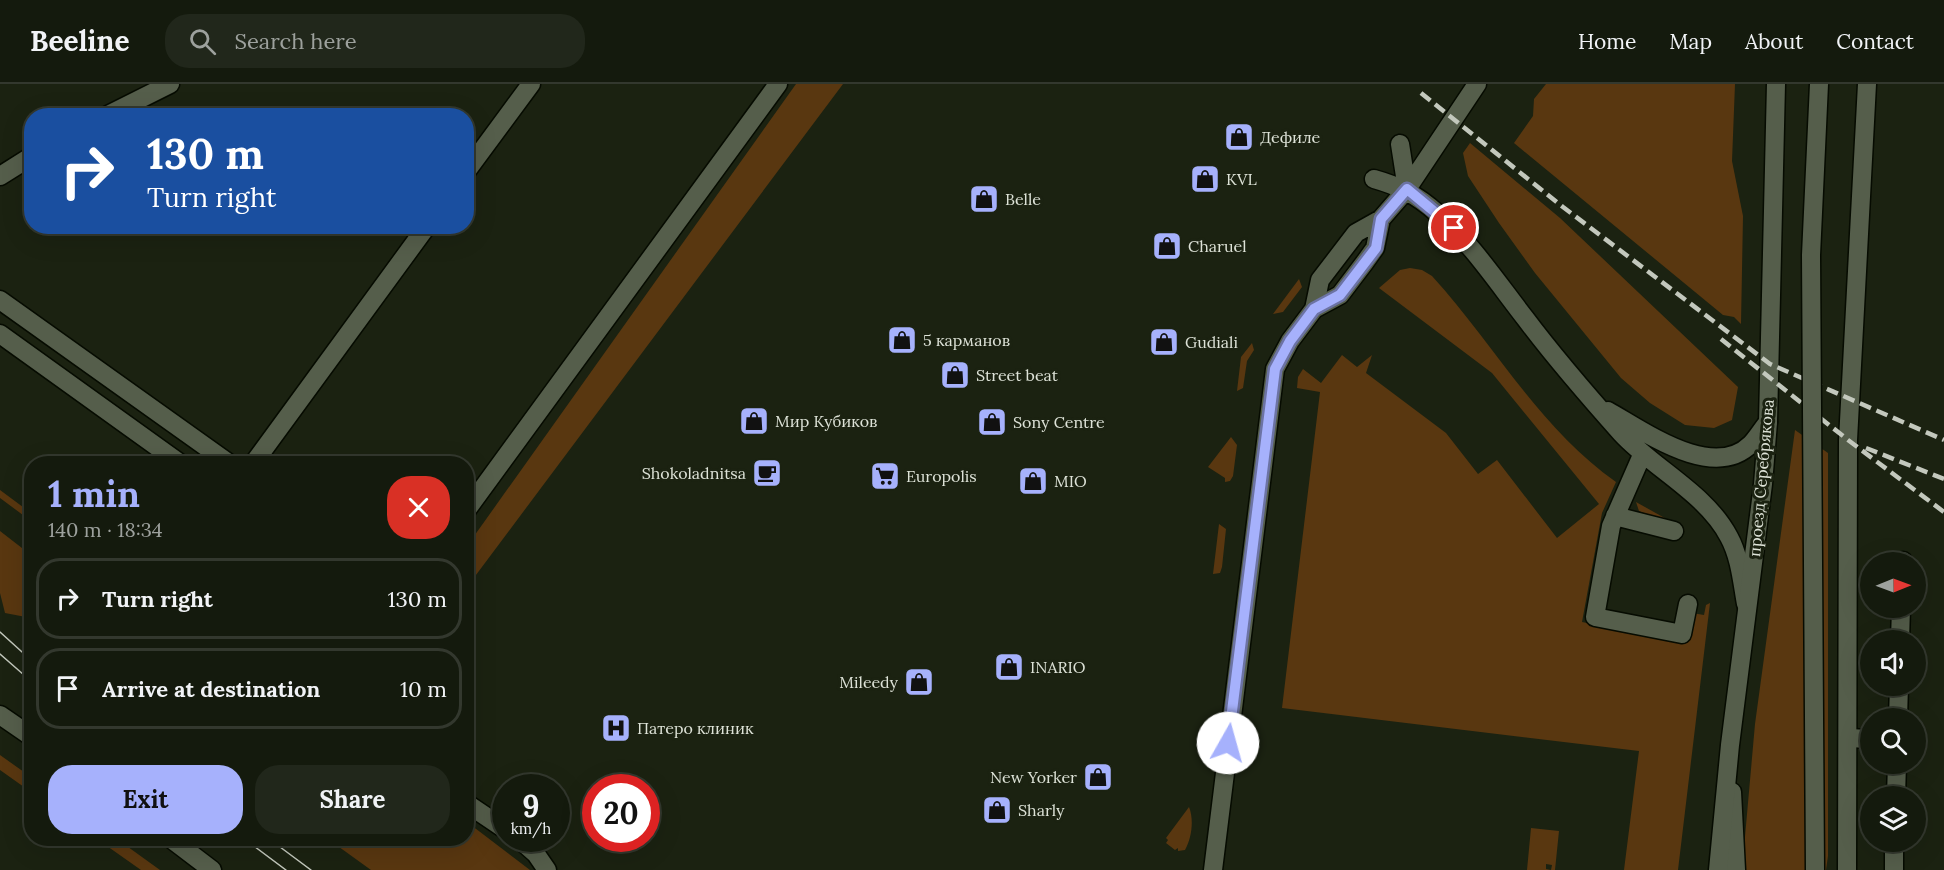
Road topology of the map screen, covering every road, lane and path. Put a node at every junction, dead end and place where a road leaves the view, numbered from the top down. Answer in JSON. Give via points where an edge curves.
{"nodes":[{"id":1,"x":170,"y":84,"type":"edge"},
{"id":2,"x":531,"y":84,"type":"edge"},
{"id":3,"x":778,"y":84,"type":"edge"},
{"id":4,"x":1477,"y":84,"type":"edge"},
{"id":5,"x":1776,"y":84,"type":"edge"},
{"id":6,"x":1819,"y":84,"type":"edge"},
{"id":7,"x":1867,"y":84,"type":"edge"},
{"id":8,"x":122,"y":108,"type":"edge"},
{"id":9,"x":1400,"y":144,"type":"dead end"},
{"id":10,"x":24,"y":161,"type":"edge"},
{"id":11,"x":474,"y":161,"type":"edge"},
{"id":12,"x":0,"y":176,"type":"edge"},
{"id":13,"x":1374,"y":179,"type":"dead end"},
{"id":14,"x":1407,"y":189,"type":"junction"},
{"id":15,"x":1381,"y":219,"type":"junction"},
{"id":16,"x":421,"y":234,"type":"edge"},
{"id":17,"x":0,"y":300,"type":"edge"},
{"id":18,"x":1314,"y":309,"type":"junction"},
{"id":19,"x":0,"y":334,"type":"edge"},
{"id":20,"x":1599,"y":406,"type":"junction"},
{"id":21,"x":1768,"y":422,"type":"junction"},
{"id":22,"x":1641,"y":455,"type":"junction"},
{"id":23,"x":170,"y":456,"type":"edge"},
{"id":24,"x":219,"y":456,"type":"edge"},
{"id":25,"x":259,"y":456,"type":"edge"},
{"id":26,"x":474,"y":500,"type":"edge"},
{"id":27,"x":1615,"y":516,"type":"junction"},
{"id":28,"x":1674,"y":531,"type":"dead end"},
{"id":29,"x":1688,"y":604,"type":"dead end"},
{"id":30,"x":1747,"y":608,"type":"junction"},
{"id":31,"x":0,"y":715,"type":"edge"},
{"id":32,"x":24,"y":732,"type":"edge"},
{"id":33,"x":1848,"y":738,"type":"junction"},
{"id":34,"x":1860,"y":739,"type":"edge"},
{"id":35,"x":1730,"y":745,"type":"junction"},
{"id":36,"x":474,"y":808,"type":"edge"},
{"id":37,"x":492,"y":821,"type":"edge"},
{"id":38,"x":1849,"y":826,"type":"junction"},
{"id":39,"x":180,"y":846,"type":"edge"},
{"id":40,"x":534,"y":852,"type":"edge"},
{"id":41,"x":1894,"y":852,"type":"edge"},
{"id":42,"x":212,"y":870,"type":"edge"},
{"id":43,"x":547,"y":870,"type":"edge"},
{"id":44,"x":1213,"y":870,"type":"edge"},
{"id":45,"x":1718,"y":870,"type":"edge"},
{"id":46,"x":1736,"y":870,"type":"edge"},
{"id":47,"x":1815,"y":870,"type":"edge"},
{"id":48,"x":1840,"y":870,"type":"edge"},
{"id":49,"x":1847,"y":870,"type":"edge"},
{"id":50,"x":1894,"y":870,"type":"edge"}],
"edges":[{"from":1,"to":8,"type":"main road"},
{"from":2,"to":11,"type":"main road"},
{"from":3,"to":26,"type":"main road"},
{"from":4,"to":14,"type":"main road"},
{"from":5,"to":21,"type":"main road","name":"проезд Серебрякова"},
{"from":6,"to":47,"type":"main road","bridge":true,"via":[[1810,255]]},
{"from":7,"to":33,"type":"main road","via":[[1848,440]]},
{"from":9,"to":14,"type":"main road"},
{"from":10,"to":12,"type":"main road"},
{"from":13,"to":14,"type":"main road"},
{"from":14,"to":15,"type":"main road"},
{"from":14,"to":20,"type":"main road","via":[[1454,228],[1560,364]]},
{"from":15,"to":18,"type":"main road","via":[[1356,232],[1333,262],[1320,280]]},
{"from":15,"to":18,"type":"main road","via":[[1376,248],[1340,295]]},
{"from":16,"to":25,"type":"main road"},
{"from":17,"to":24,"type":"main road"},
{"from":18,"to":44,"type":"main road","via":[[1275,369]]},
{"from":19,"to":23,"type":"main road"},
{"from":20,"to":21,"type":"main road","via":[[1679,451],[1701,457],[1727,456],[1750,446]]},
{"from":20,"to":22,"type":"main road"},
{"from":21,"to":30,"type":"main road","name":"проезд Серебрякова"},
{"from":22,"to":27,"type":"main road"},
{"from":22,"to":30,"type":"main road","via":[[1697,498],[1729,537]]},
{"from":27,"to":28,"type":"main road"},
{"from":27,"to":29,"type":"main road","via":[[1595,617],[1682,634]]},
{"from":30,"to":35,"type":"main road","name":"проезд Серебрякова"},
{"from":31,"to":32,"type":"main road"},
{"from":33,"to":34,"type":"main road"},
{"from":33,"to":38,"type":"main road"},
{"from":35,"to":45,"type":"main road","name":"проезд Серебрякова"},
{"from":35,"to":46,"type":"main road"},
{"from":36,"to":37,"type":"main road"},
{"from":38,"to":48,"type":"main road"},
{"from":38,"to":49,"type":"main road"},
{"from":39,"to":42,"type":"main road"},
{"from":40,"to":43,"type":"main road"},
{"from":41,"to":50,"type":"main road"}]}
